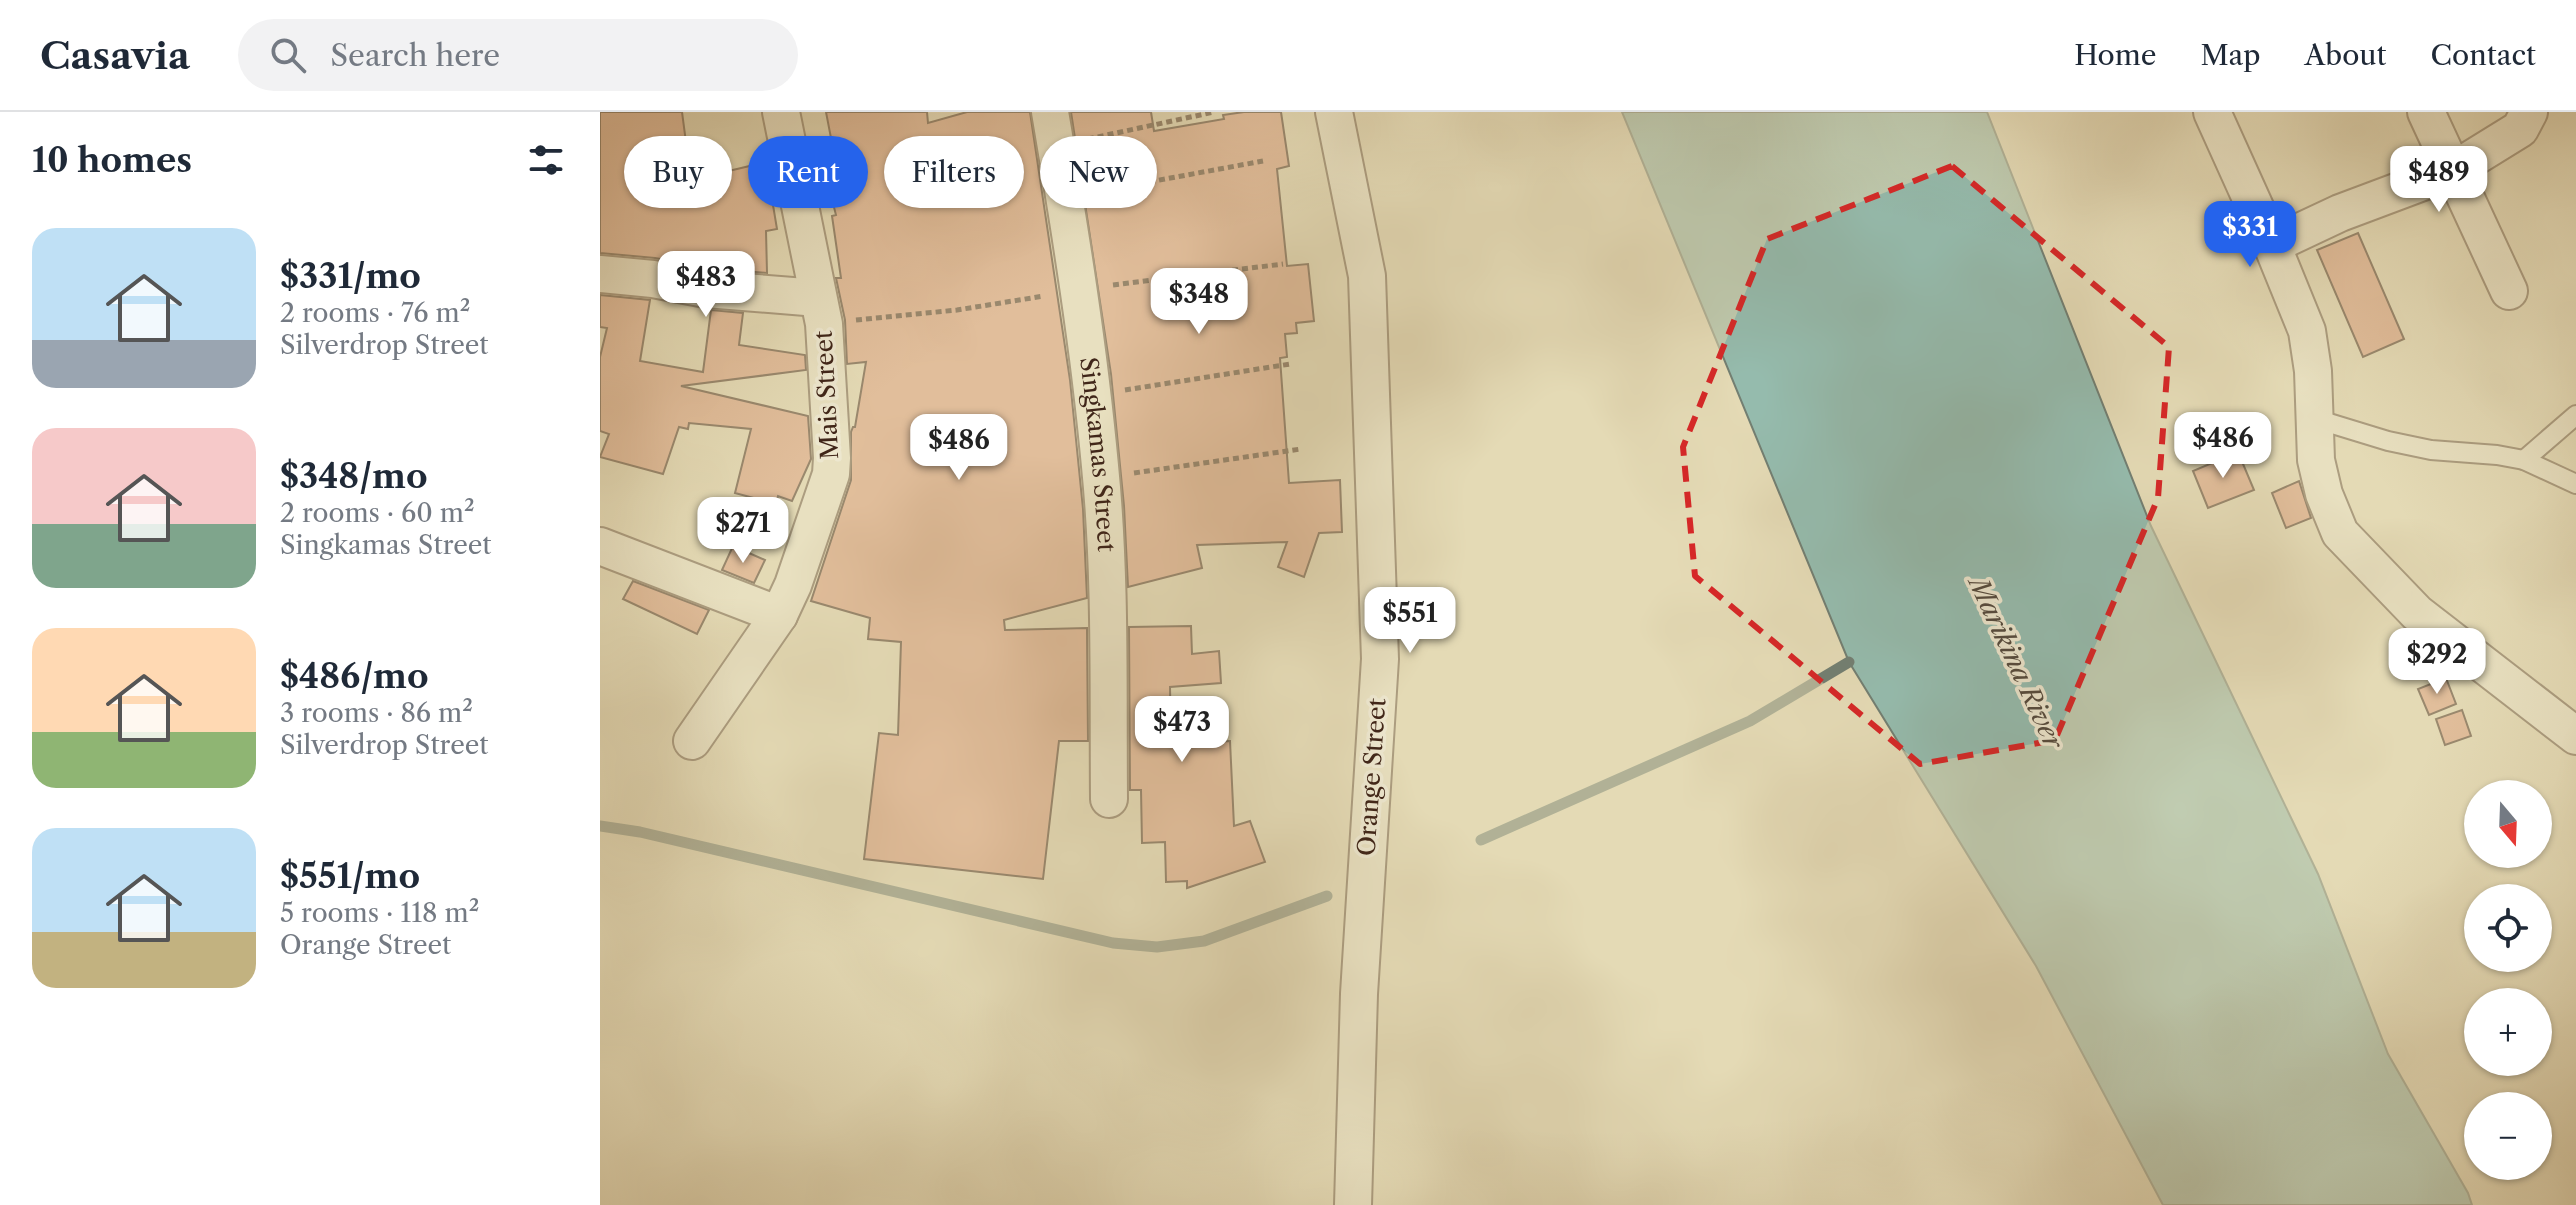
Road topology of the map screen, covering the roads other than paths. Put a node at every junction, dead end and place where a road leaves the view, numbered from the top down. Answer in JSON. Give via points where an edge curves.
{"nodes":[{"id":1,"x":781,"y":112,"type":"edge"},
{"id":2,"x":1334,"y":112,"type":"edge"},
{"id":3,"x":2212,"y":112,"type":"edge"},
{"id":4,"x":2426,"y":112,"type":"edge"},
{"id":5,"x":2529,"y":112,"type":"edge"},
{"id":6,"x":1053,"y":129,"type":"edge"},
{"id":7,"x":2452,"y":171,"type":"junction"},
{"id":8,"x":2272,"y":245,"type":"junction"},
{"id":9,"x":600,"y":274,"type":"edge"},
{"id":10,"x":2509,"y":291,"type":"dead end"},
{"id":11,"x":821,"y":311,"type":"junction"},
{"id":12,"x":2576,"y":415,"type":"edge"},
{"id":13,"x":2316,"y":419,"type":"junction"},
{"id":14,"x":2524,"y":460,"type":"junction"},
{"id":15,"x":2576,"y":484,"type":"edge"},
{"id":16,"x":600,"y":546,"type":"edge"},
{"id":17,"x":779,"y":615,"type":"junction"},
{"id":18,"x":2576,"y":736,"type":"edge"},
{"id":19,"x":692,"y":741,"type":"dead end"},
{"id":20,"x":1109,"y":799,"type":"dead end"},
{"id":21,"x":1353,"y":1205,"type":"edge"}],
"edges":[{"from":1,"to":11,"type":"street","name":"Mais Street"},
{"from":2,"to":21,"type":"street","name":"Orange Street","via":[[1367,276],[1380,659],[1359,994]]},
{"from":3,"to":8,"type":"street"},
{"from":4,"to":7,"type":"street"},
{"from":5,"to":7,"type":"street","via":[[2520,129]]},
{"from":6,"to":20,"type":"street","name":"Singkamas Street","via":[[1101,478],[1108,597]]},
{"from":7,"to":8,"type":"street"},
{"from":7,"to":10,"type":"street"},
{"from":8,"to":13,"type":"street","via":[[2307,331]]},
{"from":9,"to":11,"type":"street"},
{"from":11,"to":17,"type":"street","name":"Mais Street","via":[[831,474]]},
{"from":12,"to":14,"type":"lane"},
{"from":13,"to":14,"type":"lane","via":[[2417,447]]},
{"from":13,"to":18,"type":"street","via":[[2316,460],[2340,533],[2417,613]]},
{"from":14,"to":15,"type":"lane"},
{"from":16,"to":17,"type":"street"},
{"from":17,"to":19,"type":"street","name":"Mais Street"}]}
